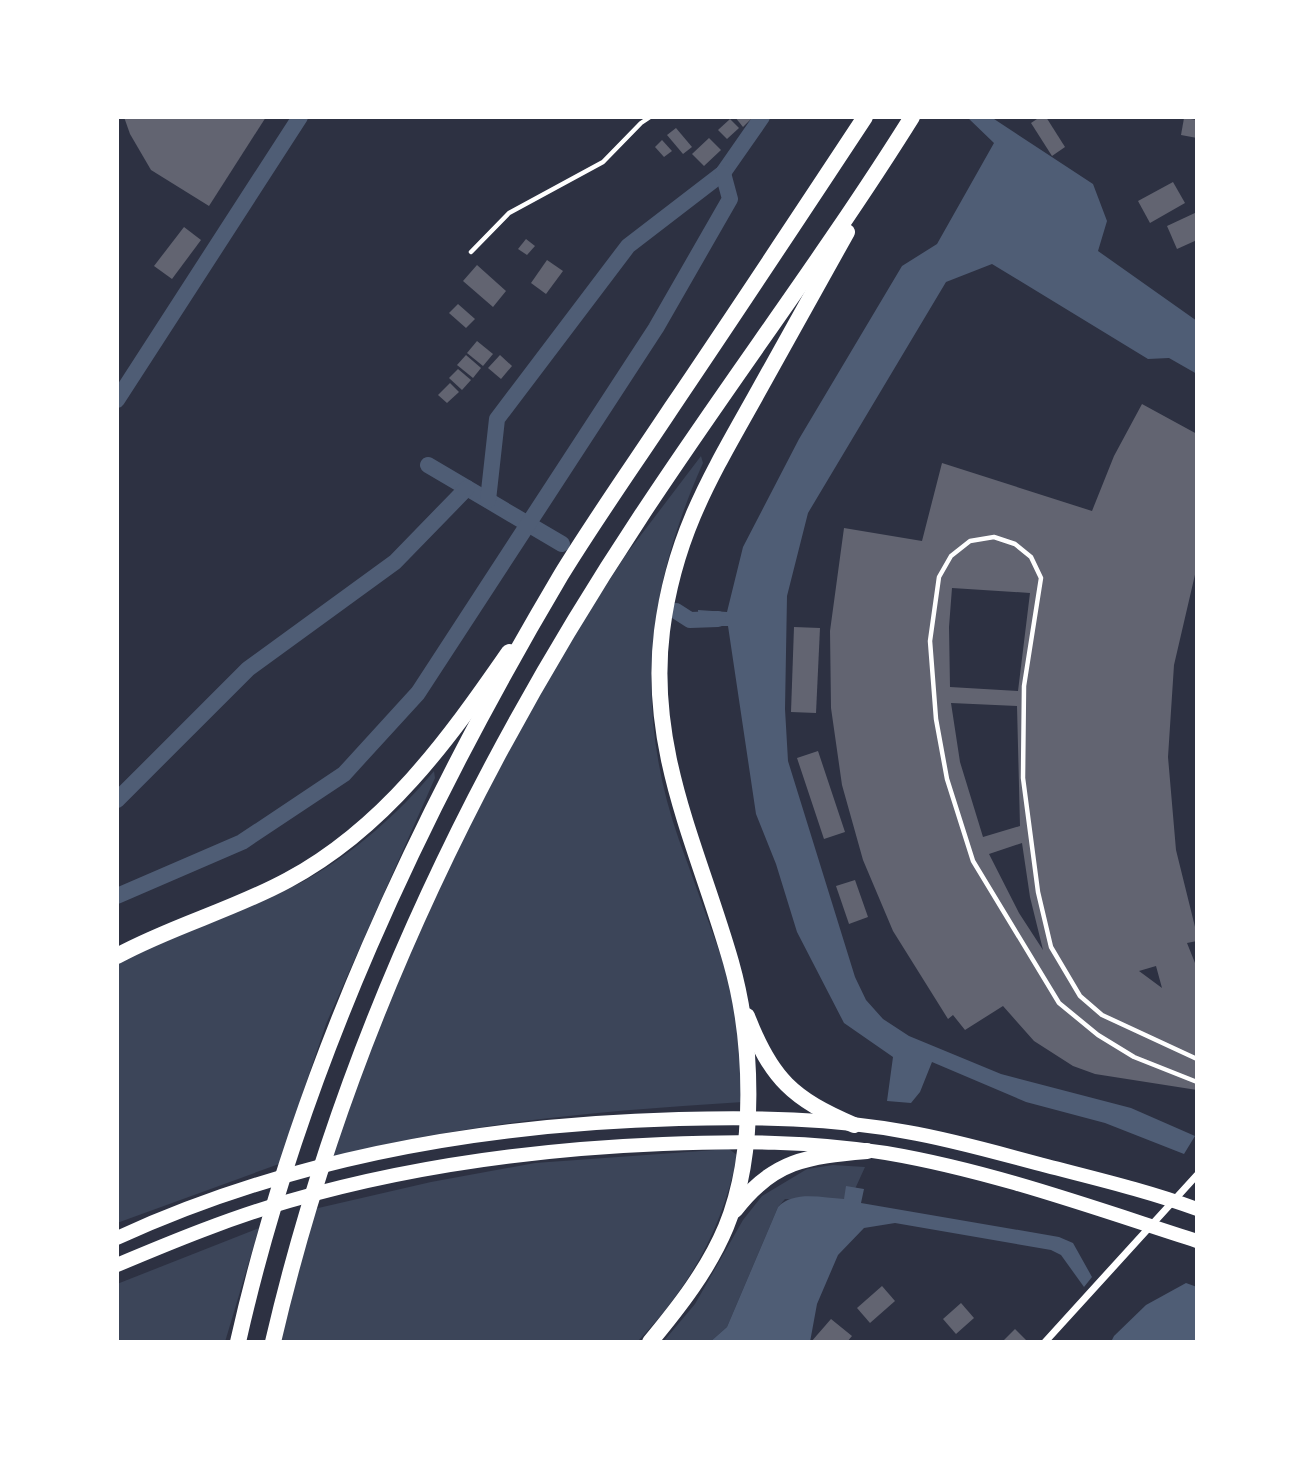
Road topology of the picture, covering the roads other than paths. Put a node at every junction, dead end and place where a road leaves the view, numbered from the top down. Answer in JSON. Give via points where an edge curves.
{"nodes":[{"id":1,"x":650,"y":117,"type":"edge"},
{"id":2,"x":865,"y":117,"type":"edge"},
{"id":3,"x":912,"y":117,"type":"edge"},
{"id":4,"x":894,"y":147,"type":"junction"},
{"id":5,"x":471,"y":252,"type":"dead end"},
{"id":6,"x":562,"y":575,"type":"junction"},
{"id":7,"x":117,"y":956,"type":"edge"},
{"id":8,"x":741,"y":1001,"type":"junction"},
{"id":9,"x":1197,"y":1059,"type":"edge"},
{"id":10,"x":1197,"y":1082,"type":"edge"},
{"id":11,"x":746,"y":1118,"type":"junction"},
{"id":12,"x":854,"y":1125,"type":"junction"},
{"id":13,"x":744,"y":1141,"type":"junction"},
{"id":14,"x":867,"y":1151,"type":"junction"},
{"id":15,"x":1197,"y":1175,"type":"edge"},
{"id":16,"x":1172,"y":1200,"type":"junction"},
{"id":17,"x":1197,"y":1209,"type":"edge"},
{"id":18,"x":727,"y":1225,"type":"junction"},
{"id":19,"x":1149,"y":1226,"type":"junction"},
{"id":20,"x":117,"y":1238,"type":"edge"},
{"id":21,"x":1197,"y":1241,"type":"edge"},
{"id":22,"x":117,"y":1265,"type":"edge"},
{"id":23,"x":238,"y":1342,"type":"edge"},
{"id":24,"x":273,"y":1342,"type":"edge"},
{"id":25,"x":650,"y":1342,"type":"edge"},
{"id":26,"x":1045,"y":1342,"type":"edge"}],
"edges":[{"from":1,"to":5,"type":"lane","via":[[603,162],[509,213]]},
{"from":2,"to":6,"type":"highway"},
{"from":3,"to":4,"type":"highway"},
{"from":4,"to":8,"type":"highway","via":[[705,484],[672,571],[660,675],[669,768]]},
{"from":4,"to":24,"type":"highway","via":[[640,518],[509,732],[422,903],[358,1056],[316,1177]]},
{"from":6,"to":7,"type":"highway","via":[[447,741],[405,789],[347,842],[289,879]]},
{"from":6,"to":23,"type":"highway","via":[[425,829],[334,1034],[272,1208]]},
{"from":8,"to":11,"type":"highway"},
{"from":8,"to":12,"type":"highway","via":[[775,1074],[807,1102]]},
{"from":9,"to":10,"type":"lane","via":[[1102,1015],[1080,996],[1051,947],[1029,835],[1023,766],[1024,686],[1041,578],[1031,557],[1015,544],[994,537],[970,541],[951,556],[939,577],[930,641],[936,719],[947,779],[973,861],[1059,1003],[1134,1057]]},
{"from":11,"to":12,"type":"highway"},
{"from":11,"to":13,"type":"highway"},
{"from":11,"to":20,"type":"highway","via":[[585,1121],[432,1142],[226,1195]]},
{"from":12,"to":16,"type":"highway","via":[[952,1142]]},
{"from":13,"to":14,"type":"highway"},
{"from":13,"to":18,"type":"highway"},
{"from":13,"to":22,"type":"highway","via":[[582,1147],[422,1171],[290,1200]]},
{"from":14,"to":18,"type":"highway","via":[[792,1162],[749,1191]]},
{"from":14,"to":19,"type":"highway","via":[[1018,1183]]},
{"from":15,"to":16,"type":"street"},
{"from":16,"to":17,"type":"highway"},
{"from":16,"to":19,"type":"street"},
{"from":18,"to":25,"type":"highway","via":[[678,1309]]},
{"from":19,"to":21,"type":"highway"},
{"from":19,"to":26,"type":"street"}]}
